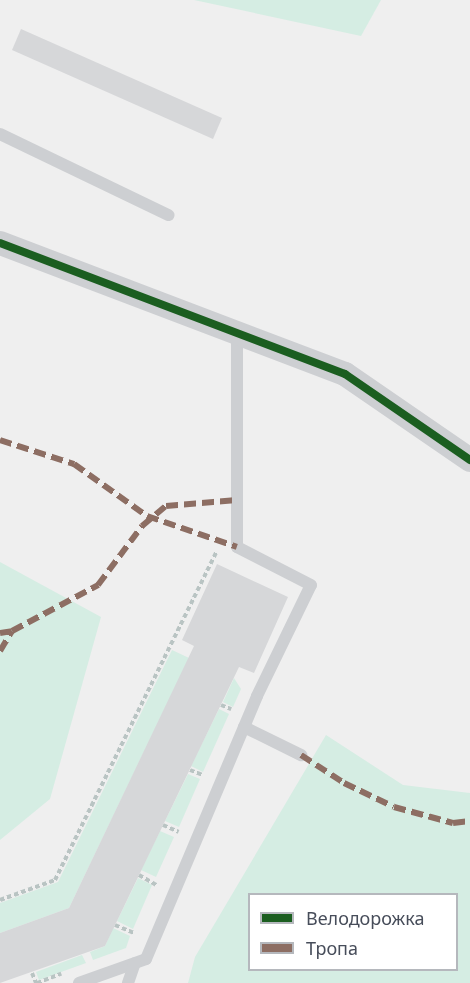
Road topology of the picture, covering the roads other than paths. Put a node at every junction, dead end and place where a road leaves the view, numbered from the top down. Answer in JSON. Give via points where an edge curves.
{"nodes":[{"id":1,"x":0,"y":134,"type":"edge"},
{"id":2,"x":168,"y":215,"type":"dead end"},
{"id":3,"x":0,"y":243,"type":"edge"},
{"id":4,"x":237,"y":332,"type":"junction"},
{"id":5,"x":470,"y":460,"type":"edge"},
{"id":6,"x":244,"y":726,"type":"junction"},
{"id":7,"x":301,"y":755,"type":"dead end"},
{"id":8,"x":135,"y":963,"type":"junction"},
{"id":9,"x":79,"y":983,"type":"edge"},
{"id":10,"x":128,"y":983,"type":"edge"}],
"edges":[{"from":1,"to":2,"type":"lane"},
{"from":3,"to":4,"type":"street"},
{"from":4,"to":5,"type":"street","via":[[345,374]]},
{"from":4,"to":6,"type":"lane","via":[[237,547],[311,585]]},
{"from":6,"to":7,"type":"lane"},
{"from":6,"to":8,"type":"lane","via":[[146,959]]},
{"from":8,"to":9,"type":"lane"},
{"from":8,"to":10,"type":"lane"}]}
